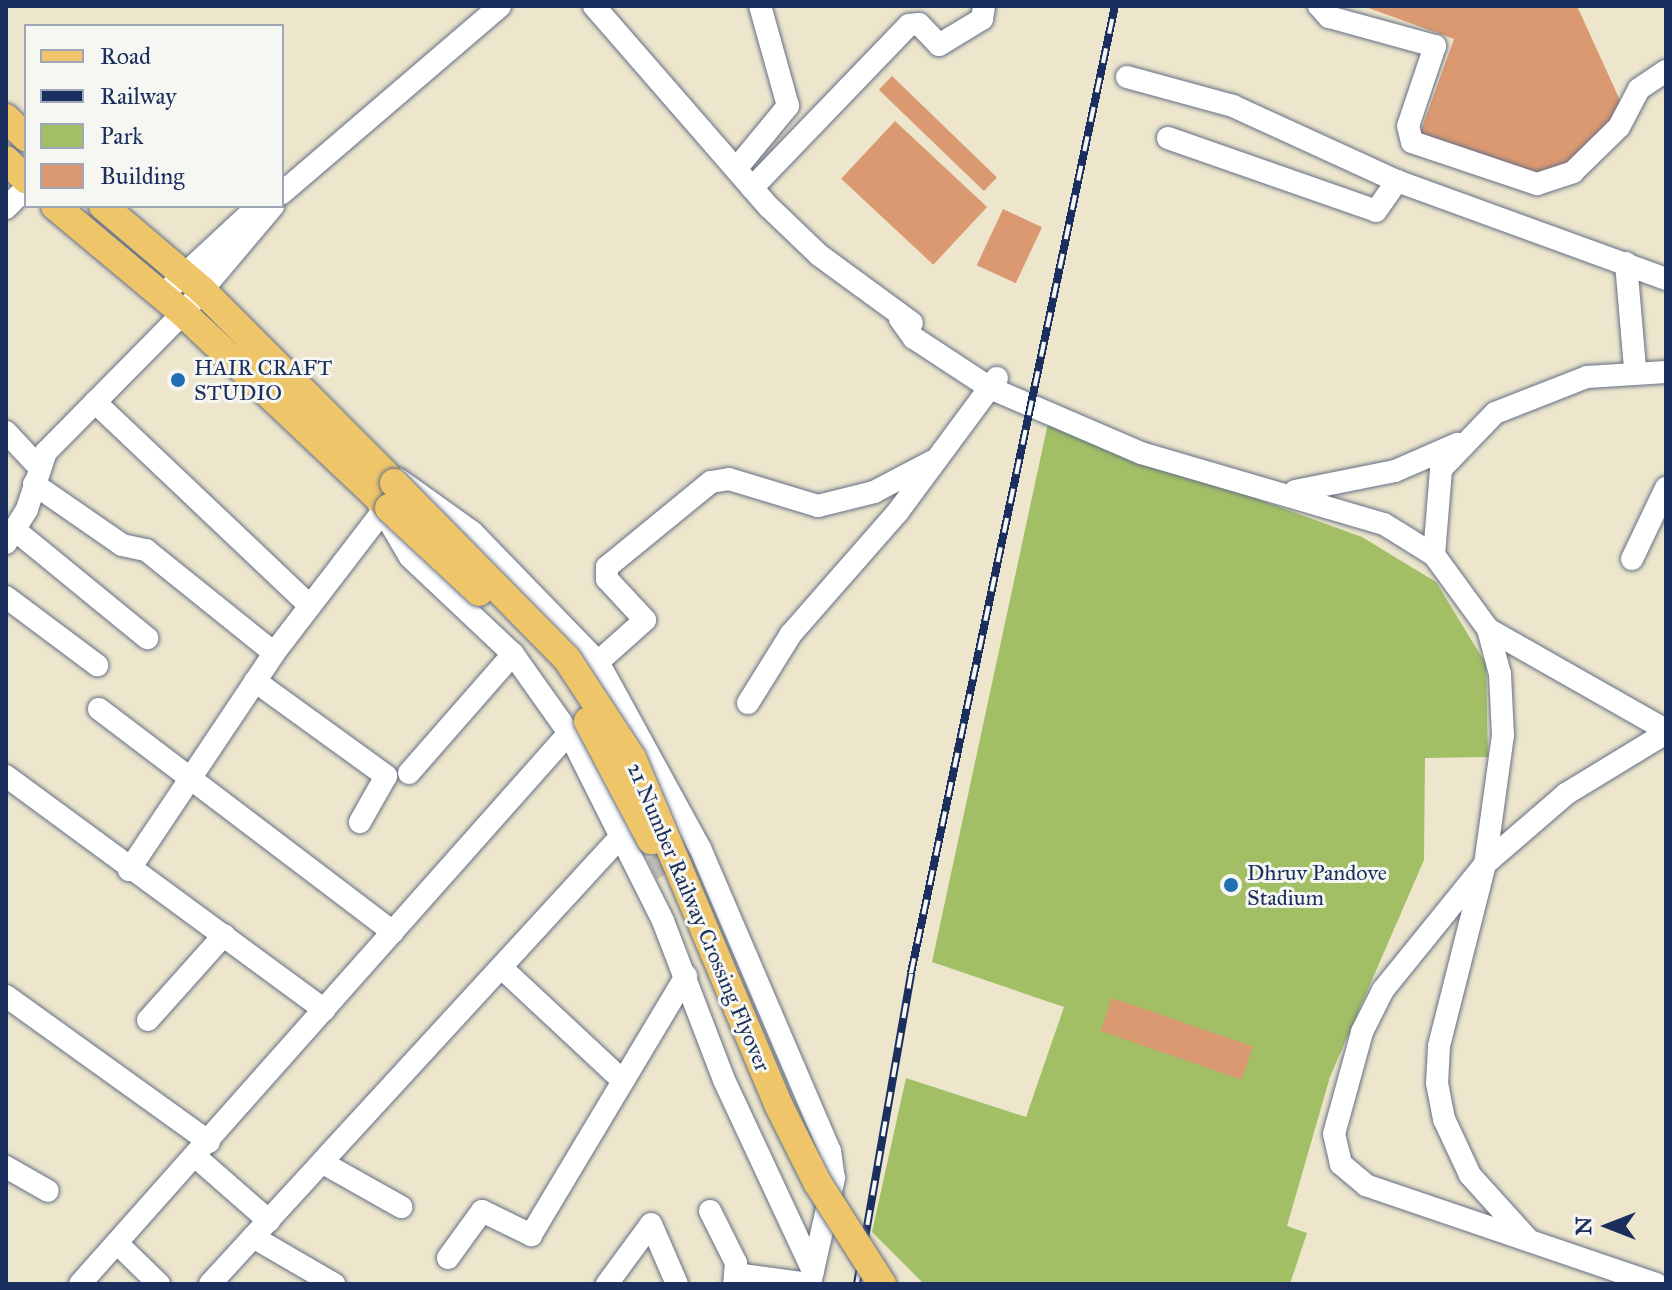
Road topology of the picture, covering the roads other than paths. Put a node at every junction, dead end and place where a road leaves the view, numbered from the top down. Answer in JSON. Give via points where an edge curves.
{"nodes":[{"id":1,"x":500,"y":6,"type":"edge"},
{"id":2,"x":519,"y":6,"type":"edge"},
{"id":3,"x":594,"y":6,"type":"edge"},
{"id":4,"x":615,"y":6,"type":"edge"},
{"id":5,"x":760,"y":6,"type":"edge"},
{"id":6,"x":984,"y":6,"type":"edge"},
{"id":7,"x":1319,"y":6,"type":"edge"},
{"id":8,"x":482,"y":23,"type":"junction"},
{"id":9,"x":629,"y":40,"type":"junction"},
{"id":10,"x":1666,"y":71,"type":"edge"},
{"id":11,"x":1127,"y":77,"type":"dead end"},
{"id":12,"x":6,"y":118,"type":"edge"},
{"id":13,"x":24,"y":135,"type":"edge"},
{"id":14,"x":1168,"y":138,"type":"dead end"},
{"id":15,"x":6,"y":160,"type":"edge"},
{"id":16,"x":736,"y":169,"type":"junction"},
{"id":17,"x":24,"y":177,"type":"edge"},
{"id":18,"x":1397,"y":181,"type":"junction"},
{"id":19,"x":752,"y":188,"type":"junction"},
{"id":20,"x":24,"y":190,"type":"edge"},
{"id":21,"x":284,"y":191,"type":"edge"},
{"id":22,"x":6,"y":208,"type":"edge"},
{"id":23,"x":57,"y":208,"type":"edge"},
{"id":24,"x":105,"y":208,"type":"edge"},
{"id":25,"x":256,"y":208,"type":"edge"},
{"id":26,"x":271,"y":208,"type":"edge"},
{"id":27,"x":1626,"y":263,"type":"junction"},
{"id":28,"x":1666,"y":279,"type":"edge"},
{"id":29,"x":193,"y":282,"type":"junction"},
{"id":30,"x":173,"y":304,"type":"junction"},
{"id":31,"x":1635,"y":369,"type":"junction"},
{"id":32,"x":1666,"y":372,"type":"edge"},
{"id":33,"x":994,"y":383,"type":"junction"},
{"id":34,"x":95,"y":402,"type":"junction"},
{"id":35,"x":6,"y":432,"type":"edge"},
{"id":36,"x":1459,"y":443,"type":"junction"},
{"id":37,"x":931,"y":462,"type":"junction"},
{"id":38,"x":37,"y":476,"type":"junction"},
{"id":39,"x":1666,"y":488,"type":"edge"},
{"id":40,"x":1286,"y":492,"type":"junction"},
{"id":41,"x":384,"y":493,"type":"junction"},
{"id":42,"x":10,"y":536,"type":"edge"},
{"id":43,"x":1434,"y":555,"type":"junction"},
{"id":44,"x":1632,"y":559,"type":"dead end"},
{"id":45,"x":6,"y":597,"type":"edge"},
{"id":46,"x":310,"y":606,"type":"junction"},
{"id":47,"x":1488,"y":629,"type":"junction"},
{"id":48,"x":147,"y":638,"type":"dead end"},
{"id":49,"x":274,"y":653,"type":"junction"},
{"id":50,"x":513,"y":654,"type":"junction"},
{"id":51,"x":598,"y":662,"type":"junction"},
{"id":52,"x":97,"y":665,"type":"dead end"},
{"id":53,"x":255,"y":681,"type":"junction"},
{"id":54,"x":748,"y":703,"type":"dead end"},
{"id":55,"x":99,"y":709,"type":"dead end"},
{"id":56,"x":1666,"y":732,"type":"edge"},
{"id":57,"x":569,"y":733,"type":"junction"},
{"id":58,"x":409,"y":773,"type":"dead end"},
{"id":59,"x":6,"y":776,"type":"edge"},
{"id":60,"x":189,"y":780,"type":"junction"},
{"id":61,"x":360,"y":822,"type":"dead end"},
{"id":62,"x":623,"y":834,"type":"junction"},
{"id":63,"x":1485,"y":864,"type":"junction"},
{"id":64,"x":129,"y":870,"type":"junction"},
{"id":65,"x":393,"y":932,"type":"junction"},
{"id":66,"x":224,"y":935,"type":"junction"},
{"id":67,"x":504,"y":970,"type":"junction"},
{"id":68,"x":686,"y":976,"type":"junction"},
{"id":69,"x":6,"y":996,"type":"edge"},
{"id":70,"x":324,"y":1010,"type":"junction"},
{"id":71,"x":148,"y":1020,"type":"dead end"},
{"id":72,"x":620,"y":1078,"type":"junction"},
{"id":73,"x":202,"y":1150,"type":"junction"},
{"id":74,"x":323,"y":1163,"type":"junction"},
{"id":75,"x":6,"y":1167,"type":"edge"},
{"id":76,"x":48,"y":1191,"type":"dead end"},
{"id":77,"x":401,"y":1207,"type":"dead end"},
{"id":78,"x":710,"y":1211,"type":"dead end"},
{"id":79,"x":261,"y":1229,"type":"junction"},
{"id":80,"x":1530,"y":1242,"type":"junction"},
{"id":81,"x":119,"y":1245,"type":"junction"},
{"id":82,"x":448,"y":1258,"type":"dead end"},
{"id":83,"x":220,"y":1279,"type":"edge"},
{"id":84,"x":735,"y":1279,"type":"edge"},
{"id":85,"x":811,"y":1280,"type":"edge"},
{"id":86,"x":80,"y":1284,"type":"edge"},
{"id":87,"x":159,"y":1284,"type":"edge"},
{"id":88,"x":334,"y":1284,"type":"edge"},
{"id":89,"x":607,"y":1284,"type":"edge"},
{"id":90,"x":677,"y":1284,"type":"edge"},
{"id":91,"x":861,"y":1284,"type":"edge"},
{"id":92,"x":882,"y":1284,"type":"edge"},
{"id":93,"x":1656,"y":1284,"type":"edge"}],
"edges":[{"from":1,"to":8,"type":"street"},
{"from":2,"to":8,"type":"street"},
{"from":3,"to":9,"type":"street"},
{"from":4,"to":9,"type":"street"},
{"from":5,"to":16,"type":"street","via":[[788,106]]},
{"from":6,"to":19,"type":"street","via":[[982,19],[939,45],[919,24],[909,25]]},
{"from":7,"to":10,"type":"street","via":[[1329,17],[1435,46],[1408,126],[1412,142],[1537,184],[1573,172],[1612,136],[1639,89]]},
{"from":8,"to":21,"type":"street"},
{"from":9,"to":16,"type":"street"},
{"from":11,"to":18,"type":"street","via":[[1233,106]]},
{"from":12,"to":13,"type":"main road"},
{"from":14,"to":18,"type":"street","via":[[1376,211]]},
{"from":15,"to":17,"type":"main road"},
{"from":16,"to":19,"type":"street"},
{"from":18,"to":27,"type":"street"},
{"from":19,"to":33,"type":"street","via":[[819,255],[900,319],[914,338]]},
{"from":20,"to":22,"type":"street"},
{"from":23,"to":30,"type":"main road"},
{"from":24,"to":29,"type":"main road"},
{"from":25,"to":29,"type":"street"},
{"from":26,"to":29,"type":"street"},
{"from":27,"to":28,"type":"street"},
{"from":27,"to":31,"type":"street"},
{"from":29,"to":30,"type":"street"},
{"from":29,"to":41,"type":"main road"},
{"from":30,"to":34,"type":"street"},
{"from":30,"to":41,"type":"main road"},
{"from":31,"to":32,"type":"street"},
{"from":31,"to":36,"type":"street","via":[[1532,396]]},
{"from":33,"to":37,"type":"street"},
{"from":33,"to":40,"type":"street","via":[[1141,453],[1160,453]]},
{"from":34,"to":38,"type":"street"},
{"from":34,"to":46,"type":"street"},
{"from":35,"to":38,"type":"street"},
{"from":36,"to":40,"type":"street","via":[[1395,471]]},
{"from":36,"to":43,"type":"street","via":[[1434,492]]},
{"from":37,"to":51,"type":"street","via":[[874,492],[818,506],[729,479],[711,482],[607,567],[607,579],[645,620]]},
{"from":37,"to":54,"type":"street","via":[[897,513],[791,634]]},
{"from":38,"to":42,"type":"street"},
{"from":38,"to":49,"type":"street","via":[[122,545],[146,550]]},
{"from":39,"to":44,"type":"street"},
{"from":40,"to":43,"type":"street","via":[[1361,513]]},
{"from":41,"to":46,"type":"street"},
{"from":41,"to":50,"type":"street","via":[[410,557]]},
{"from":41,"to":51,"type":"street","via":[[453,515]]},
{"from":41,"to":91,"type":"main road","name":"21 Number Railway Crossing Flyover","bridge":true,"via":[[518,631],[589,723],[658,855],[789,1167]]},
{"from":41,"to":92,"type":"main road","name":"21 Number Railway Crossing Flyover","bridge":true,"via":[[567,659],[632,758],[779,1106],[817,1182]]},
{"from":42,"to":48,"type":"street"},
{"from":43,"to":47,"type":"street"},
{"from":45,"to":52,"type":"street"},
{"from":46,"to":49,"type":"street"},
{"from":47,"to":56,"type":"street"},
{"from":47,"to":63,"type":"street","via":[[1504,712]]},
{"from":49,"to":53,"type":"street"},
{"from":50,"to":57,"type":"street"},
{"from":50,"to":58,"type":"street"},
{"from":51,"to":85,"type":"street","via":[[694,851],[830,1151],[834,1178]]},
{"from":53,"to":60,"type":"street"},
{"from":53,"to":61,"type":"street","via":[[386,776]]},
{"from":55,"to":60,"type":"street"},
{"from":56,"to":63,"type":"street","via":[[1566,794]]},
{"from":57,"to":62,"type":"street"},
{"from":57,"to":65,"type":"street"},
{"from":59,"to":64,"type":"street"},
{"from":60,"to":64,"type":"street"},
{"from":60,"to":65,"type":"street"},
{"from":62,"to":67,"type":"street"},
{"from":62,"to":68,"type":"street","via":[[646,871]]},
{"from":63,"to":80,"type":"street","via":[[1439,1046],[1437,1083],[1444,1119],[1470,1175]]},
{"from":63,"to":80,"type":"street","via":[[1371,1011],[1335,1149],[1366,1185]]},
{"from":64,"to":66,"type":"street"},
{"from":65,"to":70,"type":"street"},
{"from":66,"to":70,"type":"street"},
{"from":66,"to":71,"type":"street"},
{"from":67,"to":72,"type":"street"},
{"from":67,"to":74,"type":"street"},
{"from":68,"to":72,"type":"street"},
{"from":68,"to":85,"type":"street","via":[[724,1080]]},
{"from":69,"to":73,"type":"street"},
{"from":70,"to":73,"type":"street"},
{"from":72,"to":82,"type":"street","via":[[531,1235],[482,1211]]},
{"from":73,"to":79,"type":"street"},
{"from":73,"to":81,"type":"street"},
{"from":74,"to":77,"type":"street"},
{"from":74,"to":79,"type":"street"},
{"from":75,"to":76,"type":"street"},
{"from":78,"to":84,"type":"street","via":[[731,1246]]},
{"from":79,"to":83,"type":"street"},
{"from":79,"to":88,"type":"street"},
{"from":80,"to":93,"type":"street"},
{"from":81,"to":86,"type":"street"},
{"from":81,"to":87,"type":"street"},
{"from":84,"to":85,"type":"street"},
{"from":89,"to":90,"type":"street","via":[[651,1224]]}]}
